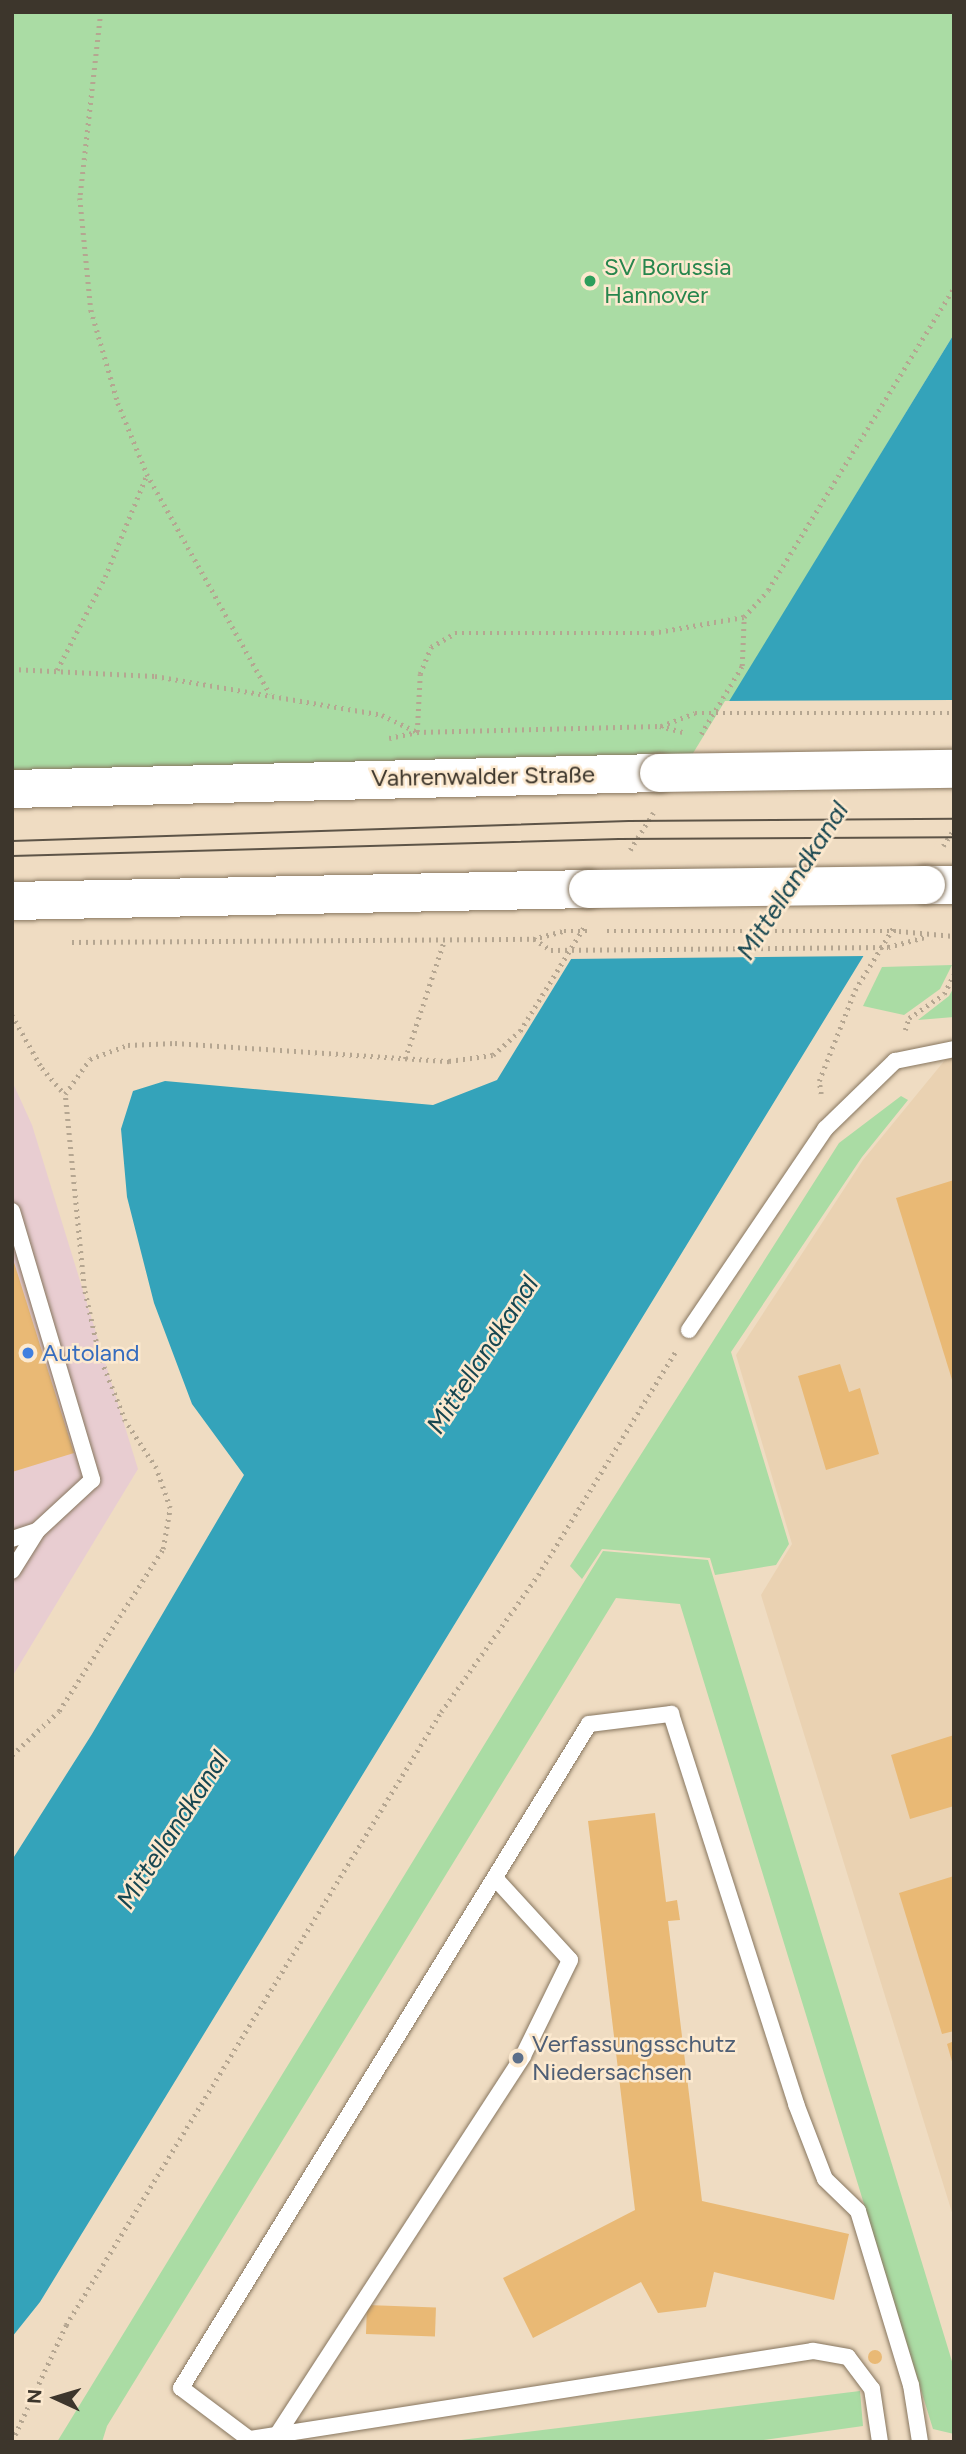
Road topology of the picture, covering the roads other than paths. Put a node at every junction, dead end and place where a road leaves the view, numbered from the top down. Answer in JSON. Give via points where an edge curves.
{"nodes":[{"id":1,"x":954,"y":769,"type":"edge"},
{"id":2,"x":12,"y":789,"type":"edge"},
{"id":3,"x":940,"y":885,"type":"edge"},
{"id":4,"x":12,"y":901,"type":"edge"},
{"id":5,"x":954,"y":1049,"type":"edge"},
{"id":6,"x":12,"y":1211,"type":"edge"},
{"id":7,"x":689,"y":1330,"type":"road end"},
{"id":8,"x":37,"y":1531,"type":"junction"},
{"id":9,"x":12,"y":1539,"type":"edge"},
{"id":10,"x":12,"y":1571,"type":"edge"},
{"id":11,"x":495,"y":1878,"type":"junction"},
{"id":12,"x":279,"y":2432,"type":"junction"},
{"id":13,"x":880,"y":2442,"type":"edge"},
{"id":14,"x":920,"y":2442,"type":"edge"}],
"edges":[{"from":1,"to":2,"type":"main road","name":"Vahrenwalder Straße","bridge":true},
{"from":3,"to":4,"type":"main road","bridge":true},
{"from":5,"to":7,"type":"lane","via":[[895,1061],[825,1129]]},
{"from":6,"to":8,"type":"lane","via":[[92,1480]]},
{"from":8,"to":9,"type":"lane"},
{"from":8,"to":10,"type":"lane"},
{"from":11,"to":12,"type":"lane","via":[[570,1960],[523,2056]]},
{"from":11,"to":12,"type":"lane","via":[[181,2388],[249,2439]]},
{"from":11,"to":14,"type":"lane","via":[[589,1724],[671,1714],[796,2104],[825,2179],[858,2211],[911,2385]]},
{"from":12,"to":13,"type":"lane","via":[[813,2351],[848,2357],[872,2389]]}]}
